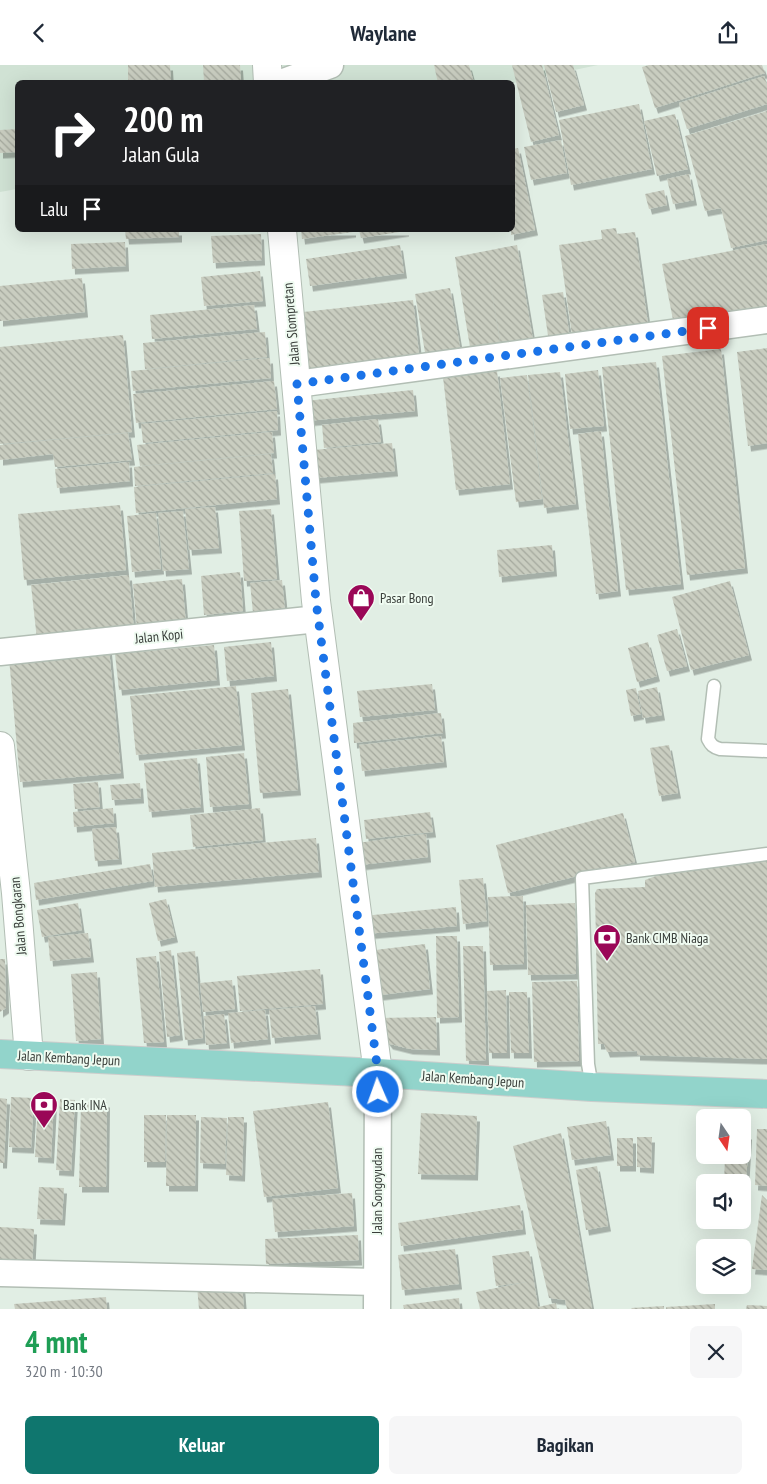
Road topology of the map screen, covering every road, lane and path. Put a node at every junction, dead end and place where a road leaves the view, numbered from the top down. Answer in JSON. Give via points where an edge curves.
{"nodes":[{"id":1,"x":267,"y":65,"type":"edge"},
{"id":2,"x":330,"y":65,"type":"edge"},
{"id":3,"x":268,"y":80,"type":"edge"},
{"id":4,"x":289,"y":80,"type":"edge"},
{"id":5,"x":282,"y":232,"type":"edge"},
{"id":6,"x":767,"y":320,"type":"edge"},
{"id":7,"x":297,"y":384,"type":"junction"},
{"id":8,"x":318,"y":619,"type":"junction"},
{"id":9,"x":0,"y":652,"type":"edge"},
{"id":10,"x":714,"y":686,"type":"dead end"},
{"id":11,"x":0,"y":747,"type":"edge"},
{"id":12,"x":767,"y":751,"type":"edge"},
{"id":13,"x":767,"y":854,"type":"edge"},
{"id":14,"x":0,"y":1054,"type":"edge"},
{"id":15,"x":29,"y":1056,"type":"junction"},
{"id":16,"x":378,"y":1073,"type":"junction"},
{"id":17,"x":592,"y":1087,"type":"junction"},
{"id":18,"x":767,"y":1094,"type":"edge"},
{"id":19,"x":0,"y":1273,"type":"edge"},
{"id":20,"x":376,"y":1282,"type":"junction"},
{"id":21,"x":377,"y":1309,"type":"edge"}],
"edges":[{"from":1,"to":3,"type":"street"},
{"from":2,"to":4,"type":"street"},
{"from":5,"to":7,"type":"street","name":"Jalan Slompretan"},
{"from":6,"to":7,"type":"street"},
{"from":7,"to":8,"type":"street","name":"Jalan Slompretan"},
{"from":8,"to":9,"type":"street","name":"Jalan Kopi"},
{"from":8,"to":16,"type":"street","name":"Jalan Slompretan"},
{"from":10,"to":12,"type":"lane","via":[[708,739],[711,744],[720,749]]},
{"from":11,"to":15,"type":"street","name":"Jalan Bongkaran"},
{"from":13,"to":17,"type":"lane","via":[[582,878],[588,1064]]},
{"from":14,"to":15,"type":"main road","name":"Jalan Kembang Jepun"},
{"from":15,"to":16,"type":"main road","name":"Jalan Kembang Jepun"},
{"from":16,"to":17,"type":"main road","name":"Jalan Kembang Jepun"},
{"from":16,"to":20,"type":"street","name":"Jalan Songoyudan"},
{"from":17,"to":18,"type":"main road","name":"Jalan Kembang Jepun"},
{"from":19,"to":20,"type":"street"},
{"from":20,"to":21,"type":"street","name":"Jalan Songoyudan"}]}
